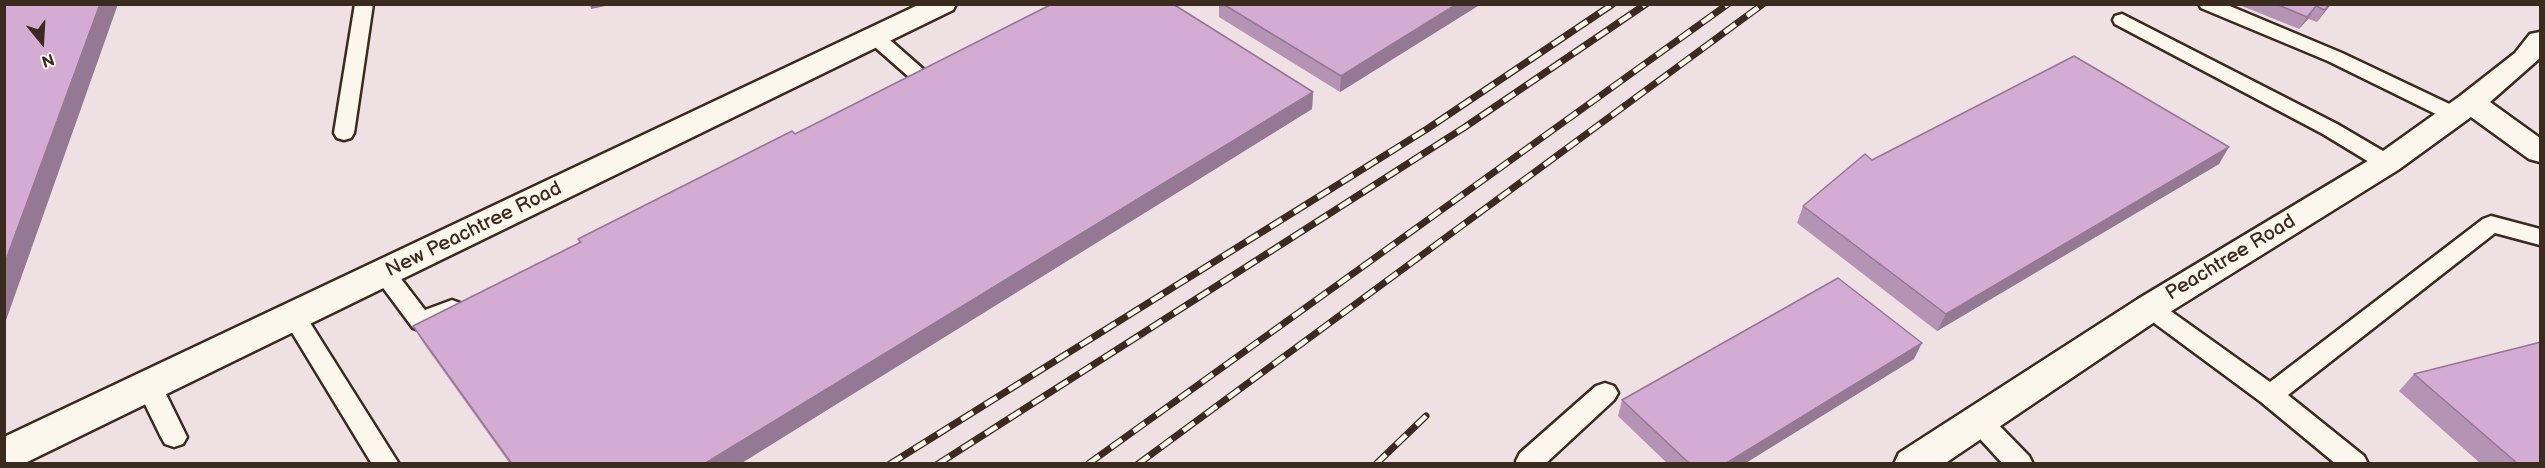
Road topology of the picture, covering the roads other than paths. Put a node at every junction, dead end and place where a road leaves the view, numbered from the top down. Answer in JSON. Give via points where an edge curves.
{"nodes":[{"id":1,"x":364,"y":4,"type":"edge"},
{"id":2,"x":943,"y":4,"type":"edge"},
{"id":3,"x":2208,"y":4,"type":"edge"},
{"id":4,"x":2122,"y":20,"type":"dead end"},
{"id":5,"x":875,"y":37,"type":"junction"},
{"id":6,"x":2541,"y":40,"type":"edge"},
{"id":7,"x":916,"y":73,"type":"edge"},
{"id":8,"x":2462,"y":109,"type":"junction"},
{"id":9,"x":344,"y":133,"type":"dead end"},
{"id":10,"x":2541,"y":152,"type":"edge"},
{"id":11,"x":2387,"y":163,"type":"junction"},
{"id":12,"x":2541,"y":237,"type":"edge"},
{"id":13,"x":384,"y":273,"type":"junction"},
{"id":14,"x":472,"y":300,"type":"edge"},
{"id":15,"x":2150,"y":308,"type":"junction"},
{"id":16,"x":294,"y":316,"type":"junction"},
{"id":17,"x":149,"y":386,"type":"junction"},
{"id":18,"x":1605,"y":393,"type":"dead end"},
{"id":19,"x":2270,"y":395,"type":"junction"},
{"id":20,"x":1978,"y":421,"type":"junction"},
{"id":21,"x":174,"y":437,"type":"dead end"},
{"id":22,"x":4,"y":455,"type":"edge"},
{"id":23,"x":386,"y":464,"type":"edge"},
{"id":24,"x":1532,"y":464,"type":"edge"},
{"id":25,"x":1913,"y":464,"type":"edge"},
{"id":26,"x":2020,"y":464,"type":"edge"},
{"id":27,"x":2355,"y":464,"type":"edge"}],
"edges":[{"from":1,"to":9,"type":"lane"},
{"from":2,"to":5,"type":"street","name":"New Peachtree Road"},
{"from":3,"to":8,"type":"lane"},
{"from":4,"to":11,"type":"lane"},
{"from":5,"to":7,"type":"lane"},
{"from":5,"to":13,"type":"street","name":"New Peachtree Road"},
{"from":6,"to":8,"type":"street","name":"Peachtree Road","via":[[2525,59]]},
{"from":8,"to":10,"type":"street"},
{"from":8,"to":11,"type":"street","name":"Peachtree Road"},
{"from":11,"to":15,"type":"street","name":"Peachtree Road"},
{"from":12,"to":19,"type":"lane","via":[[2491,224]]},
{"from":13,"to":14,"type":"lane","via":[[421,322]]},
{"from":13,"to":16,"type":"street","name":"New Peachtree Road"},
{"from":15,"to":19,"type":"lane"},
{"from":15,"to":20,"type":"street","name":"Peachtree Road"},
{"from":16,"to":17,"type":"street","name":"New Peachtree Road"},
{"from":16,"to":23,"type":"lane"},
{"from":17,"to":21,"type":"lane"},
{"from":17,"to":22,"type":"street","name":"New Peachtree Road"},
{"from":18,"to":24,"type":"lane","via":[[1529,460]]},
{"from":19,"to":27,"type":"lane"},
{"from":20,"to":25,"type":"street","name":"Peachtree Road"},
{"from":20,"to":26,"type":"lane"}]}
